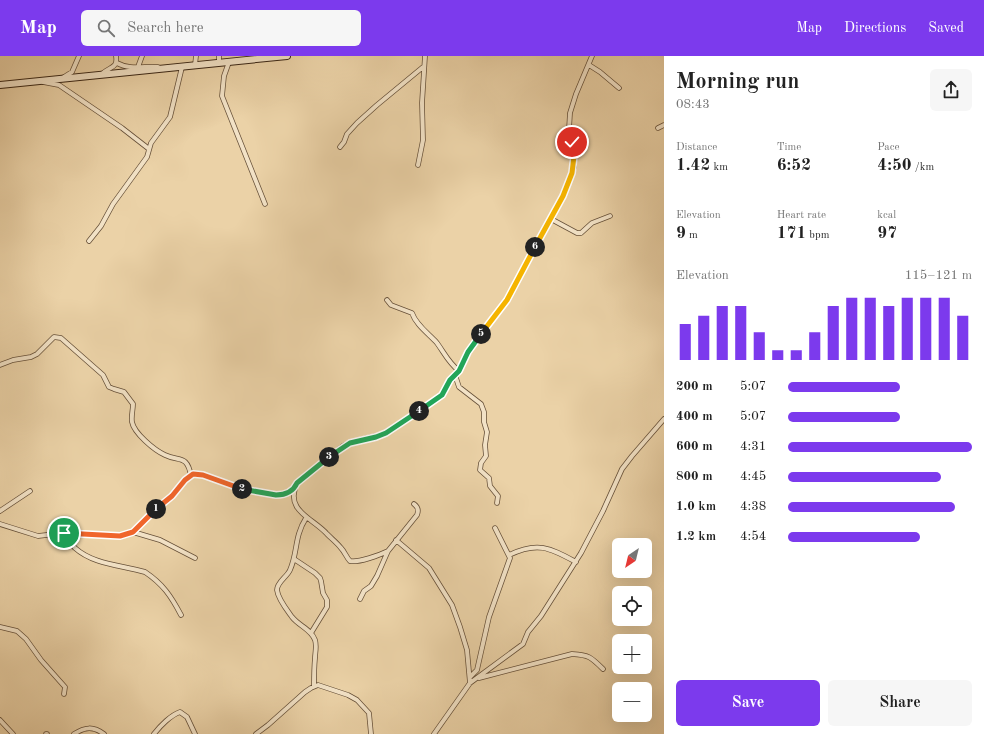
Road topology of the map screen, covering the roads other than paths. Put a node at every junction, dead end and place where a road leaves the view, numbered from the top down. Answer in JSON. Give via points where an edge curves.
{"nodes":[{"id":1,"x":79,"y":56,"type":"edge"},
{"id":2,"x":116,"y":56,"type":"edge"},
{"id":3,"x":142,"y":56,"type":"edge"},
{"id":4,"x":196,"y":56,"type":"edge"},
{"id":5,"x":220,"y":56,"type":"edge"},
{"id":6,"x":287,"y":56,"type":"edge"},
{"id":7,"x":425,"y":56,"type":"edge"},
{"id":8,"x":592,"y":56,"type":"edge"},
{"id":9,"x":229,"y":62,"type":"junction"},
{"id":10,"x":117,"y":63,"type":"junction"},
{"id":11,"x":219,"y":63,"type":"junction"},
{"id":12,"x":195,"y":65,"type":"junction"},
{"id":13,"x":588,"y":65,"type":"junction"},
{"id":14,"x":138,"y":67,"type":"junction"},
{"id":15,"x":182,"y":67,"type":"junction"},
{"id":16,"x":423,"y":67,"type":"junction"},
{"id":17,"x":170,"y":68,"type":"junction"},
{"id":18,"x":102,"y":75,"type":"junction"},
{"id":19,"x":62,"y":79,"type":"junction"},
{"id":20,"x":37,"y":81,"type":"junction"},
{"id":21,"x":0,"y":85,"type":"edge"},
{"id":22,"x":619,"y":88,"type":"dead end"},
{"id":23,"x":664,"y":126,"type":"edge"},
{"id":24,"x":658,"y":128,"type":"dead end"},
{"id":25,"x":340,"y":147,"type":"dead end"},
{"id":26,"x":150,"y":149,"type":"junction"},
{"id":27,"x":418,"y":165,"type":"dead end"},
{"id":28,"x":265,"y":204,"type":"dead end"},
{"id":29,"x":610,"y":216,"type":"dead end"},
{"id":30,"x":551,"y":219,"type":"junction"},
{"id":31,"x":88,"y":241,"type":"dead end"},
{"id":32,"x":387,"y":300,"type":"dead end"},
{"id":33,"x":0,"y":364,"type":"edge"},
{"id":34,"x":459,"y":371,"type":"junction"},
{"id":35,"x":454,"y":375,"type":"junction"},
{"id":36,"x":664,"y":420,"type":"edge"},
{"id":37,"x":191,"y":476,"type":"junction"},
{"id":38,"x":294,"y":489,"type":"junction"},
{"id":39,"x":30,"y":491,"type":"dead end"},
{"id":40,"x":497,"y":503,"type":"dead end"},
{"id":41,"x":414,"y":504,"type":"dead end"},
{"id":42,"x":0,"y":511,"type":"edge"},
{"id":43,"x":306,"y":518,"type":"junction"},
{"id":44,"x":0,"y":524,"type":"edge"},
{"id":45,"x":495,"y":528,"type":"dead end"},
{"id":46,"x":133,"y":532,"type":"junction"},
{"id":47,"x":64,"y":533,"type":"junction"},
{"id":48,"x":396,"y":540,"type":"junction"},
{"id":49,"x":388,"y":551,"type":"junction"},
{"id":50,"x":509,"y":555,"type":"junction"},
{"id":51,"x":195,"y":558,"type":"dead end"},
{"id":52,"x":294,"y":559,"type":"junction"},
{"id":53,"x":576,"y":562,"type":"junction"},
{"id":54,"x":360,"y":599,"type":"dead end"},
{"id":55,"x":181,"y":615,"type":"dead end"},
{"id":56,"x":0,"y":627,"type":"edge"},
{"id":57,"x":311,"y":632,"type":"junction"},
{"id":58,"x":603,"y":669,"type":"dead end"},
{"id":59,"x":470,"y":677,"type":"junction"},
{"id":60,"x":475,"y":679,"type":"junction"},
{"id":61,"x":470,"y":683,"type":"junction"},
{"id":62,"x":314,"y":686,"type":"junction"},
{"id":63,"x":64,"y":694,"type":"dead end"},
{"id":64,"x":0,"y":720,"type":"edge"},
{"id":65,"x":13,"y":734,"type":"edge"},
{"id":66,"x":74,"y":734,"type":"edge"},
{"id":67,"x":104,"y":734,"type":"edge"},
{"id":68,"x":154,"y":734,"type":"edge"},
{"id":69,"x":195,"y":734,"type":"edge"},
{"id":70,"x":256,"y":734,"type":"edge"},
{"id":71,"x":371,"y":734,"type":"edge"},
{"id":72,"x":434,"y":734,"type":"edge"}],
"edges":[{"from":1,"to":19,"type":"street","via":[[72,72]]},
{"from":2,"to":10,"type":"street"},
{"from":3,"to":14,"type":"street"},
{"from":4,"to":12,"type":"street"},
{"from":5,"to":11,"type":"street"},
{"from":6,"to":9,"type":"main road"},
{"from":7,"to":16,"type":"street"},
{"from":8,"to":13,"type":"street"},
{"from":9,"to":11,"type":"main road"},
{"from":9,"to":28,"type":"street","via":[[224,76],[222,96]]},
{"from":10,"to":14,"type":"street"},
{"from":10,"to":18,"type":"street"},
{"from":11,"to":12,"type":"main road"},
{"from":12,"to":15,"type":"main road"},
{"from":13,"to":22,"type":"street"},
{"from":13,"to":30,"type":"street","via":[[570,113],[569,129],[574,167]]},
{"from":14,"to":17,"type":"street"},
{"from":15,"to":17,"type":"main road"},
{"from":15,"to":26,"type":"street","via":[[170,116],[151,142]]},
{"from":16,"to":25,"type":"street","via":[[357,123],[346,134]]},
{"from":16,"to":27,"type":"street","via":[[423,140]]},
{"from":17,"to":18,"type":"main road"},
{"from":18,"to":19,"type":"main road"},
{"from":19,"to":20,"type":"main road"},
{"from":20,"to":21,"type":"main road"},
{"from":20,"to":26,"type":"street","via":[[59,85]]},
{"from":23,"to":24,"type":"street"},
{"from":26,"to":31,"type":"street","via":[[101,226]]},
{"from":29,"to":30,"type":"street","via":[[592,223],[580,233]]},
{"from":30,"to":34,"type":"street","via":[[507,300],[472,346]]},
{"from":32,"to":34,"type":"street","via":[[391,305],[412,313],[416,321],[438,344],[450,364]]},
{"from":33,"to":37,"type":"street","via":[[31,357],[54,337],[60,338],[103,375],[109,387],[127,394],[133,404],[132,423],[138,433],[164,454],[184,461]]},
{"from":34,"to":35,"type":"street"},
{"from":35,"to":38,"type":"street","via":[[442,395],[386,433],[343,446],[297,483]]},
{"from":35,"to":40,"type":"street","via":[[459,387],[480,404],[484,412],[487,432],[486,456],[480,470],[489,478],[490,486],[498,496]]},
{"from":36,"to":53,"type":"street","via":[[622,469]]},
{"from":37,"to":38,"type":"street","via":[[203,475],[238,488],[276,495]]},
{"from":37,"to":46,"type":"street"},
{"from":38,"to":43,"type":"street","via":[[294,501]]},
{"from":39,"to":42,"type":"street"},
{"from":41,"to":48,"type":"street","via":[[418,507],[417,515]]},
{"from":43,"to":49,"type":"street","via":[[325,532],[350,561],[358,562]]},
{"from":43,"to":52,"type":"street","via":[[298,534]]},
{"from":44,"to":47,"type":"street","via":[[38,536]]},
{"from":45,"to":50,"type":"street"},
{"from":46,"to":47,"type":"street","via":[[120,536]]},
{"from":46,"to":51,"type":"street","via":[[160,540]]},
{"from":47,"to":55,"type":"street","via":[[81,552],[96,559],[145,572],[160,582]]},
{"from":48,"to":49,"type":"street"},
{"from":48,"to":59,"type":"street","via":[[429,568],[452,605],[467,650]]},
{"from":49,"to":54,"type":"street","via":[[374,582],[364,590]]},
{"from":50,"to":53,"type":"street","via":[[529,548],[546,548]]},
{"from":50,"to":59,"type":"street","via":[[489,617],[480,661]]},
{"from":52,"to":57,"type":"street","via":[[277,590],[294,620]]},
{"from":52,"to":57,"type":"street","via":[[320,578],[327,600],[327,607]]},
{"from":53,"to":60,"type":"street","via":[[528,632],[523,644]]},
{"from":56,"to":63,"type":"street","via":[[17,631],[26,639],[65,687]]},
{"from":57,"to":62,"type":"street","via":[[316,641]]},
{"from":58,"to":60,"type":"street","via":[[585,655],[572,654]]},
{"from":59,"to":61,"type":"street"},
{"from":60,"to":61,"type":"street"},
{"from":61,"to":72,"type":"street"},
{"from":62,"to":70,"type":"street"},
{"from":62,"to":71,"type":"street","via":[[322,686],[357,700],[369,713]]},
{"from":64,"to":65,"type":"street"},
{"from":66,"to":67,"type":"street","via":[[80,730],[94,728]]},
{"from":68,"to":69,"type":"street","via":[[180,712],[187,717]]}]}
